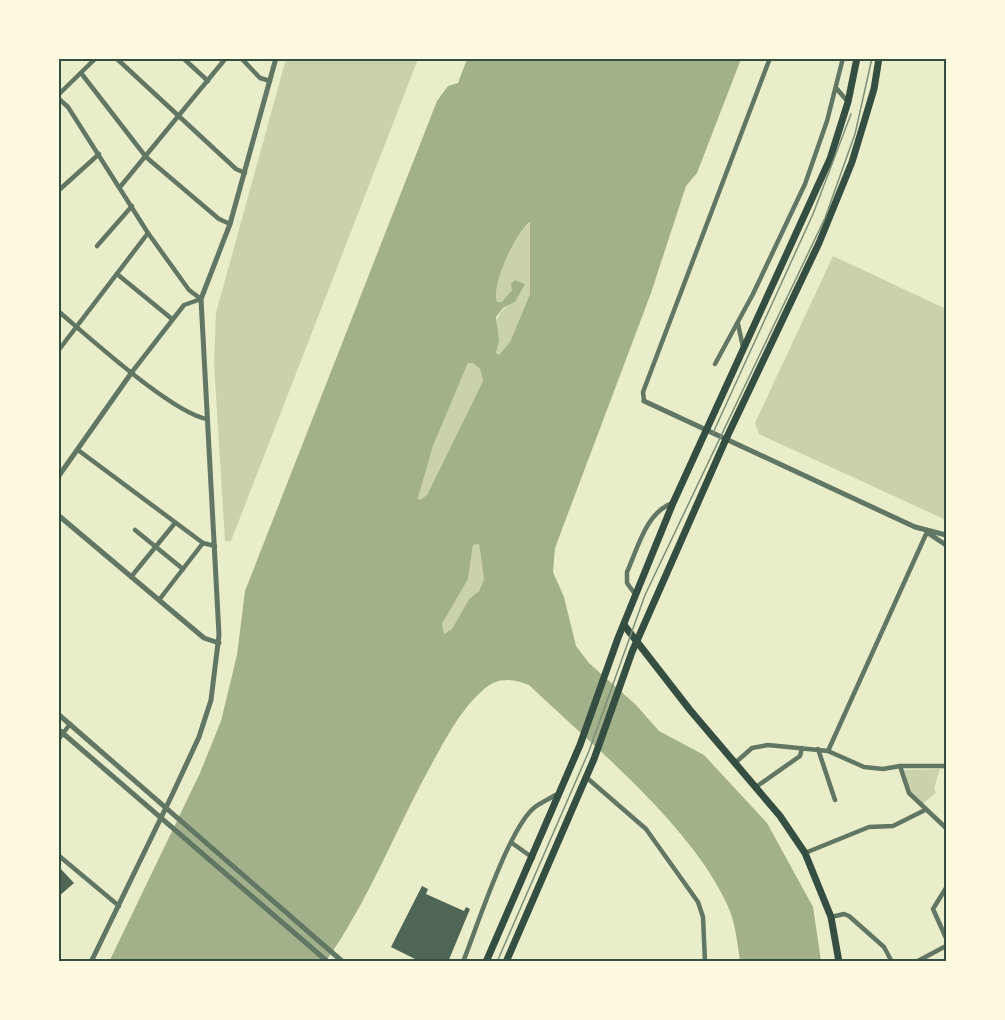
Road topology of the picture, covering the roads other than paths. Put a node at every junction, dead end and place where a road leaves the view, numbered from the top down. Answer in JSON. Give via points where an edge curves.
{"nodes":[{"id":1,"x":96,"y":58,"type":"edge"},
{"id":2,"x":116,"y":58,"type":"edge"},
{"id":3,"x":183,"y":58,"type":"edge"},
{"id":4,"x":226,"y":58,"type":"edge"},
{"id":5,"x":241,"y":58,"type":"edge"},
{"id":6,"x":276,"y":58,"type":"edge"},
{"id":7,"x":770,"y":58,"type":"edge"},
{"id":8,"x":843,"y":58,"type":"edge"},
{"id":9,"x":857,"y":58,"type":"edge"},
{"id":10,"x":879,"y":58,"type":"edge"},
{"id":11,"x":81,"y":73,"type":"junction"},
{"id":12,"x":208,"y":81,"type":"junction"},
{"id":13,"x":270,"y":81,"type":"junction"},
{"id":14,"x":837,"y":89,"type":"junction"},
{"id":15,"x":58,"y":96,"type":"edge"},
{"id":16,"x":848,"y":102,"type":"junction"},
{"id":17,"x":178,"y":116,"type":"junction"},
{"id":18,"x":99,"y":154,"type":"junction"},
{"id":19,"x":146,"y":157,"type":"junction"},
{"id":20,"x":245,"y":174,"type":"junction"},
{"id":21,"x":120,"y":187,"type":"junction"},
{"id":22,"x":58,"y":191,"type":"edge"},
{"id":23,"x":132,"y":206,"type":"junction"},
{"id":24,"x":791,"y":213,"type":"junction"},
{"id":25,"x":230,"y":224,"type":"junction"},
{"id":26,"x":800,"y":229,"type":"junction"},
{"id":27,"x":148,"y":233,"type":"junction"},
{"id":28,"x":97,"y":246,"type":"dead end"},
{"id":29,"x":117,"y":274,"type":"junction"},
{"id":30,"x":201,"y":298,"type":"junction"},
{"id":31,"x":58,"y":311,"type":"edge"},
{"id":32,"x":172,"y":319,"type":"junction"},
{"id":33,"x":738,"y":324,"type":"junction"},
{"id":34,"x":77,"y":327,"type":"junction"},
{"id":35,"x":743,"y":347,"type":"junction"},
{"id":36,"x":58,"y":351,"type":"edge"},
{"id":37,"x":715,"y":364,"type":"dead end"},
{"id":38,"x":132,"y":372,"type":"junction"},
{"id":39,"x":644,"y":401,"type":"joint"},
{"id":40,"x":207,"y":419,"type":"junction"},
{"id":41,"x":706,"y":430,"type":"junction"},
{"id":42,"x":726,"y":439,"type":"junction"},
{"id":43,"x":78,"y":450,"type":"junction"},
{"id":44,"x":58,"y":477,"type":"edge"},
{"id":45,"x":673,"y":503,"type":"junction"},
{"id":46,"x":58,"y":515,"type":"edge"},
{"id":47,"x":175,"y":523,"type":"junction"},
{"id":48,"x":135,"y":530,"type":"dead end"},
{"id":49,"x":927,"y":532,"type":"junction"},
{"id":50,"x":946,"y":535,"type":"edge"},
{"id":51,"x":203,"y":543,"type":"junction"},
{"id":52,"x":946,"y":545,"type":"edge"},
{"id":53,"x":156,"y":546,"type":"junction"},
{"id":54,"x":215,"y":546,"type":"junction"},
{"id":55,"x":183,"y":569,"type":"junction"},
{"id":56,"x":131,"y":577,"type":"junction"},
{"id":57,"x":635,"y":594,"type":"junction"},
{"id":58,"x":159,"y":600,"type":"junction"},
{"id":59,"x":624,"y":625,"type":"junction"},
{"id":60,"x":638,"y":640,"type":"junction"},
{"id":61,"x":219,"y":643,"type":"junction"},
{"id":62,"x":58,"y":714,"type":"edge"},
{"id":63,"x":70,"y":724,"type":"junction"},
{"id":64,"x":61,"y":731,"type":"edge"},
{"id":65,"x":58,"y":740,"type":"edge"},
{"id":66,"x":802,"y":748,"type":"junction"},
{"id":67,"x":818,"y":749,"type":"junction"},
{"id":68,"x":828,"y":751,"type":"junction"},
{"id":69,"x":735,"y":763,"type":"junction"},
{"id":70,"x":900,"y":766,"type":"junction"},
{"id":71,"x":946,"y":766,"type":"edge"},
{"id":72,"x":586,"y":777,"type":"junction"},
{"id":73,"x":756,"y":787,"type":"junction"},
{"id":74,"x":561,"y":792,"type":"junction"},
{"id":75,"x":835,"y":800,"type":"dead end"},
{"id":76,"x":166,"y":807,"type":"junction"},
{"id":77,"x":925,"y":810,"type":"junction"},
{"id":78,"x":161,"y":817,"type":"junction"},
{"id":79,"x":946,"y":828,"type":"edge"},
{"id":80,"x":512,"y":843,"type":"junction"},
{"id":81,"x":805,"y":853,"type":"junction"},
{"id":82,"x":58,"y":855,"type":"edge"},
{"id":83,"x":533,"y":858,"type":"junction"},
{"id":84,"x":946,"y":888,"type":"edge"},
{"id":85,"x":119,"y":906,"type":"junction"},
{"id":86,"x":831,"y":917,"type":"junction"},
{"id":87,"x":946,"y":938,"type":"edge"},
{"id":88,"x":946,"y":946,"type":"edge"},
{"id":89,"x":467,"y":953,"type":"junction"},
{"id":90,"x":91,"y":962,"type":"edge"},
{"id":91,"x":328,"y":962,"type":"edge"},
{"id":92,"x":343,"y":962,"type":"edge"},
{"id":93,"x":463,"y":962,"type":"edge"},
{"id":94,"x":469,"y":962,"type":"edge"},
{"id":95,"x":486,"y":962,"type":"edge"},
{"id":96,"x":506,"y":962,"type":"edge"},
{"id":97,"x":705,"y":962,"type":"edge"},
{"id":98,"x":839,"y":962,"type":"edge"},
{"id":99,"x":892,"y":962,"type":"edge"},
{"id":100,"x":916,"y":962,"type":"edge"}],
"edges":[{"from":1,"to":11,"type":"street"},
{"from":2,"to":17,"type":"street"},
{"from":3,"to":12,"type":"street"},
{"from":4,"to":12,"type":"street"},
{"from":5,"to":13,"type":"street","via":[[261,78]]},
{"from":6,"to":13,"type":"street"},
{"from":7,"to":39,"type":"street","via":[[644,392]]},
{"from":8,"to":14,"type":"street"},
{"from":9,"to":16,"type":"main road"},
{"from":10,"to":42,"type":"main road","via":[[852,162],[819,243]]},
{"from":11,"to":15,"type":"street"},
{"from":11,"to":19,"type":"street"},
{"from":12,"to":17,"type":"street"},
{"from":13,"to":20,"type":"street"},
{"from":14,"to":16,"type":"street"},
{"from":14,"to":24,"type":"street","via":[[816,157]]},
{"from":15,"to":18,"type":"street"},
{"from":16,"to":26,"type":"main road","via":[[830,159]]},
{"from":17,"to":19,"type":"street"},
{"from":17,"to":20,"type":"street"},
{"from":18,"to":21,"type":"street"},
{"from":18,"to":22,"type":"street"},
{"from":19,"to":21,"type":"street"},
{"from":19,"to":25,"type":"street"},
{"from":20,"to":25,"type":"street"},
{"from":21,"to":23,"type":"street"},
{"from":23,"to":27,"type":"street"},
{"from":23,"to":28,"type":"street"},
{"from":24,"to":26,"type":"street"},
{"from":24,"to":33,"type":"street"},
{"from":25,"to":30,"type":"street"},
{"from":26,"to":35,"type":"main road"},
{"from":27,"to":29,"type":"street"},
{"from":27,"to":30,"type":"street","via":[[189,290]]},
{"from":29,"to":32,"type":"street"},
{"from":29,"to":34,"type":"street"},
{"from":30,"to":32,"type":"street","via":[[184,305]]},
{"from":30,"to":40,"type":"street"},
{"from":31,"to":34,"type":"street"},
{"from":32,"to":38,"type":"street"},
{"from":33,"to":35,"type":"street"},
{"from":33,"to":37,"type":"street"},
{"from":34,"to":36,"type":"street"},
{"from":34,"to":38,"type":"street"},
{"from":35,"to":41,"type":"main road"},
{"from":38,"to":40,"type":"street","via":[[195,417]]},
{"from":38,"to":43,"type":"street"},
{"from":39,"to":41,"type":"street"},
{"from":40,"to":54,"type":"street"},
{"from":41,"to":42,"type":"street"},
{"from":41,"to":45,"type":"main road"},
{"from":42,"to":49,"type":"street"},
{"from":42,"to":60,"type":"main road"},
{"from":43,"to":44,"type":"street"},
{"from":43,"to":47,"type":"street"},
{"from":45,"to":57,"type":"main road"},
{"from":45,"to":57,"type":"street","via":[[653,514],[627,572],[627,583]]},
{"from":46,"to":56,"type":"street"},
{"from":47,"to":51,"type":"street"},
{"from":47,"to":53,"type":"street"},
{"from":48,"to":53,"type":"street"},
{"from":49,"to":50,"type":"street"},
{"from":49,"to":52,"type":"street"},
{"from":49,"to":68,"type":"street"},
{"from":51,"to":54,"type":"street"},
{"from":51,"to":55,"type":"street"},
{"from":53,"to":55,"type":"street"},
{"from":53,"to":56,"type":"street"},
{"from":54,"to":61,"type":"street"},
{"from":55,"to":58,"type":"street"},
{"from":56,"to":58,"type":"street"},
{"from":57,"to":59,"type":"main road"},
{"from":58,"to":61,"type":"street","via":[[204,638]]},
{"from":59,"to":60,"type":"main road"},
{"from":59,"to":74,"type":"main road"},
{"from":60,"to":69,"type":"main road"},
{"from":60,"to":72,"type":"main road"},
{"from":61,"to":76,"type":"street","via":[[211,700],[199,737]]},
{"from":62,"to":63,"type":"street"},
{"from":63,"to":64,"type":"street"},
{"from":63,"to":76,"type":"street"},
{"from":64,"to":65,"type":"street"},
{"from":64,"to":78,"type":"street"},
{"from":66,"to":67,"type":"street"},
{"from":66,"to":69,"type":"street","via":[[759,746]]},
{"from":66,"to":73,"type":"street","via":[[800,756]]},
{"from":67,"to":68,"type":"street"},
{"from":67,"to":75,"type":"street"},
{"from":68,"to":70,"type":"street","via":[[864,767]]},
{"from":69,"to":73,"type":"main road"},
{"from":70,"to":71,"type":"street"},
{"from":70,"to":77,"type":"street","via":[[909,793]]},
{"from":72,"to":96,"type":"main road"},
{"from":72,"to":97,"type":"street","via":[[646,830],[698,902],[703,917]]},
{"from":73,"to":81,"type":"main road"},
{"from":74,"to":80,"type":"street","via":[[534,808]]},
{"from":74,"to":83,"type":"main road"},
{"from":76,"to":78,"type":"street"},
{"from":76,"to":92,"type":"street"},
{"from":77,"to":79,"type":"street"},
{"from":77,"to":81,"type":"street","via":[[893,826],[868,826]]},
{"from":78,"to":85,"type":"street"},
{"from":78,"to":91,"type":"street"},
{"from":80,"to":83,"type":"street"},
{"from":80,"to":89,"type":"street"},
{"from":81,"to":86,"type":"main road"},
{"from":82,"to":85,"type":"street"},
{"from":83,"to":95,"type":"main road"},
{"from":84,"to":87,"type":"street","via":[[933,909]]},
{"from":85,"to":90,"type":"street"},
{"from":86,"to":98,"type":"main road"},
{"from":86,"to":99,"type":"street","via":[[849,916],[884,947]]},
{"from":88,"to":100,"type":"street"},
{"from":89,"to":93,"type":"street"},
{"from":89,"to":94,"type":"street"}]}
